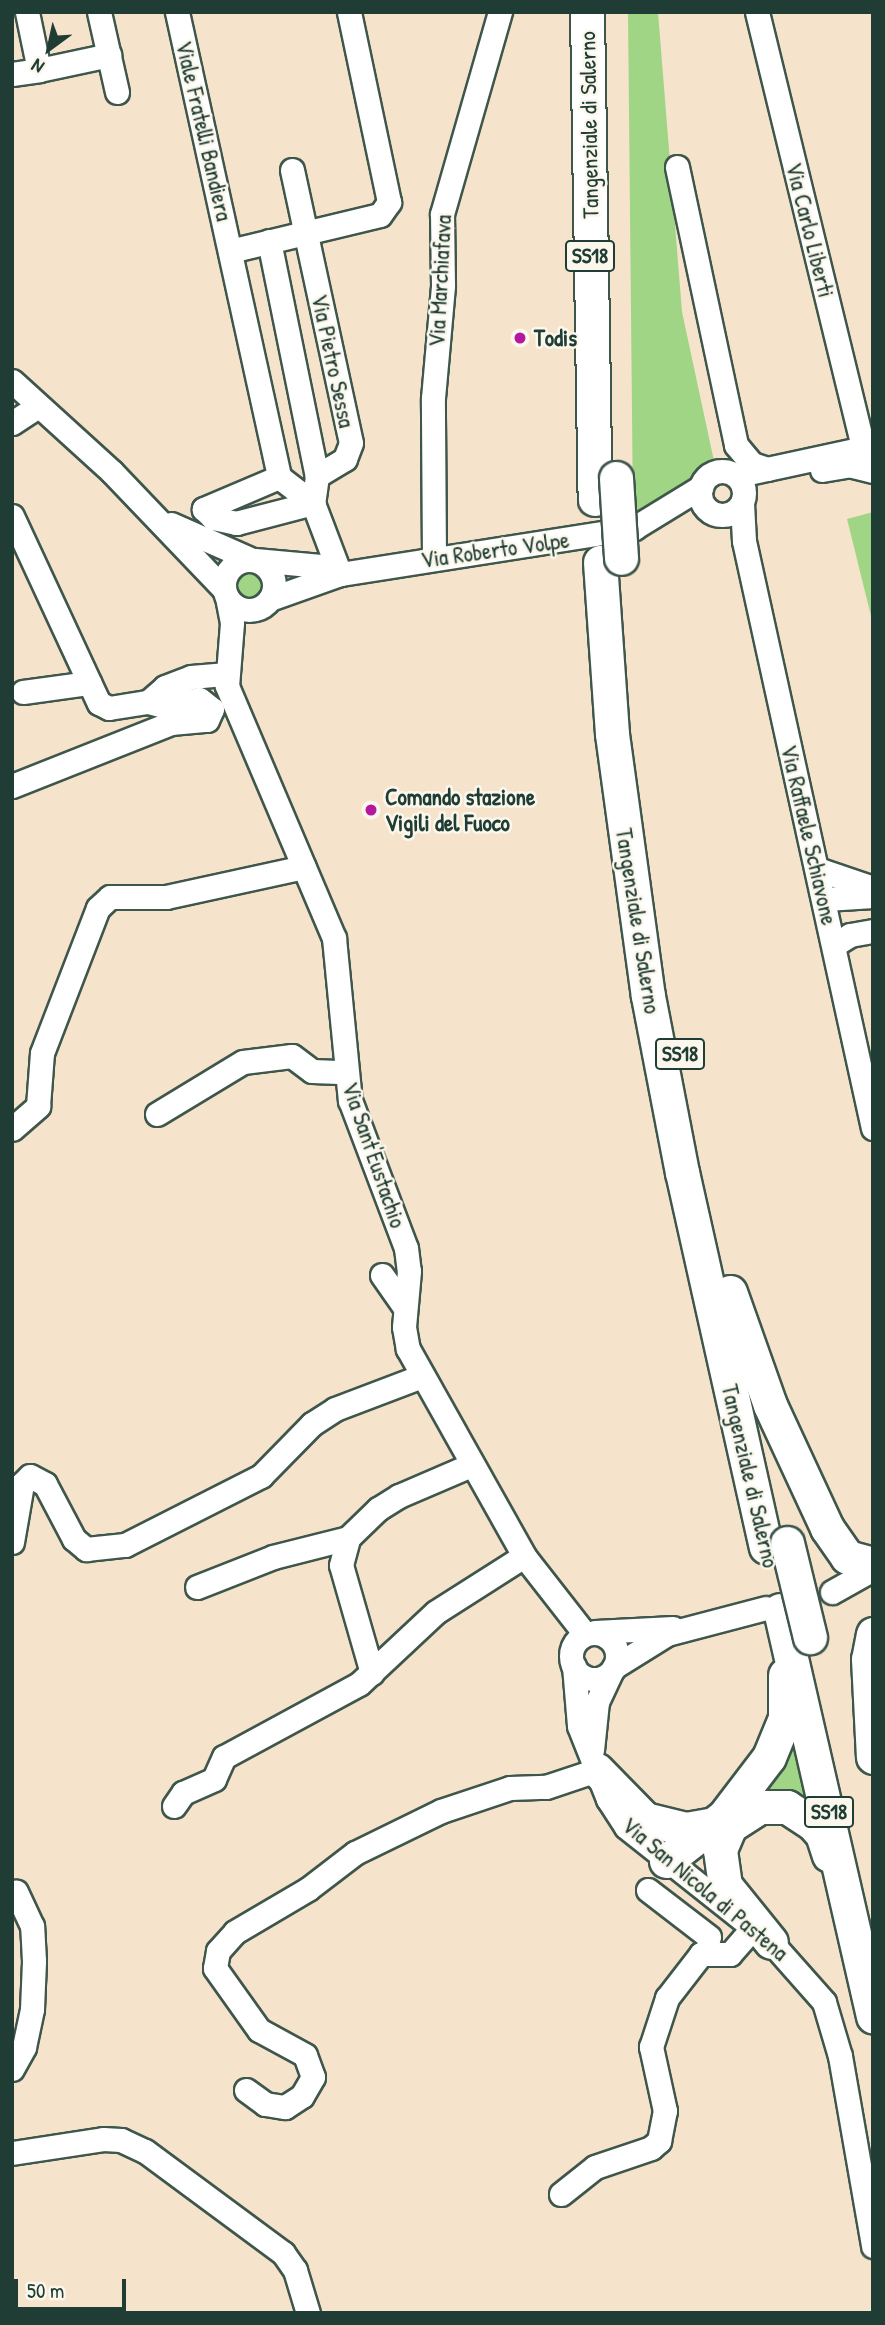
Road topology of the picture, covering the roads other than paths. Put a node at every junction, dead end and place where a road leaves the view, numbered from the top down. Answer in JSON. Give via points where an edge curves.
{"nodes":[{"id":1,"x":27,"y":12,"type":"edge"},
{"id":2,"x":99,"y":12,"type":"edge"},
{"id":3,"x":177,"y":12,"type":"edge"},
{"id":4,"x":349,"y":12,"type":"edge"},
{"id":5,"x":500,"y":12,"type":"edge"},
{"id":6,"x":587,"y":12,"type":"edge"},
{"id":7,"x":609,"y":12,"type":"edge"},
{"id":8,"x":757,"y":12,"type":"edge"},
{"id":9,"x":109,"y":55,"type":"junction"},
{"id":10,"x":39,"y":70,"type":"junction"},
{"id":11,"x":12,"y":75,"type":"edge"},
{"id":12,"x":117,"y":92,"type":"dead end"},
{"id":13,"x":677,"y":167,"type":"dead end"},
{"id":14,"x":292,"y":170,"type":"dead end"},
{"id":15,"x":305,"y":233,"type":"junction"},
{"id":16,"x":269,"y":241,"type":"junction"},
{"id":17,"x":230,"y":251,"type":"junction"},
{"id":18,"x":12,"y":381,"type":"edge"},
{"id":19,"x":37,"y":407,"type":"junction"},
{"id":20,"x":12,"y":423,"type":"edge"},
{"id":21,"x":736,"y":445,"type":"junction"},
{"id":22,"x":868,"y":447,"type":"edge"},
{"id":23,"x":767,"y":469,"type":"junction"},
{"id":24,"x":873,"y":471,"type":"edge"},
{"id":25,"x":317,"y":476,"type":"junction"},
{"id":26,"x":279,"y":477,"type":"junction"},
{"id":27,"x":737,"y":485,"type":"junction"},
{"id":28,"x":701,"y":487,"type":"junction"},
{"id":29,"x":606,"y":488,"type":"junction"},
{"id":30,"x":316,"y":510,"type":"junction"},
{"id":31,"x":719,"y":515,"type":"junction"},
{"id":32,"x":12,"y":516,"type":"edge"},
{"id":33,"x":158,"y":519,"type":"junction"},
{"id":34,"x":650,"y":522,"type":"junction"},
{"id":35,"x":744,"y":541,"type":"junction"},
{"id":36,"x":434,"y":559,"type":"junction"},
{"id":37,"x":253,"y":560,"type":"junction"},
{"id":38,"x":610,"y":560,"type":"junction"},
{"id":39,"x":304,"y":564,"type":"junction"},
{"id":40,"x":340,"y":574,"type":"junction"},
{"id":41,"x":225,"y":593,"type":"junction"},
{"id":42,"x":265,"y":604,"type":"junction"},
{"id":43,"x":229,"y":647,"type":"junction"},
{"id":44,"x":224,"y":674,"type":"junction"},
{"id":45,"x":89,"y":683,"type":"junction"},
{"id":46,"x":23,"y":692,"type":"dead end"},
{"id":47,"x":148,"y":702,"type":"junction"},
{"id":48,"x":12,"y":786,"type":"edge"},
{"id":49,"x":304,"y":867,"type":"junction"},
{"id":50,"x":817,"y":869,"type":"junction"},
{"id":51,"x":873,"y":888,"type":"edge"},
{"id":52,"x":873,"y":896,"type":"edge"},
{"id":53,"x":826,"y":903,"type":"junction"},
{"id":54,"x":873,"y":911,"type":"edge"},
{"id":55,"x":873,"y":931,"type":"edge"},
{"id":56,"x":834,"y":945,"type":"junction"},
{"id":57,"x":345,"y":1072,"type":"junction"},
{"id":58,"x":157,"y":1114,"type":"dead end"},
{"id":59,"x":873,"y":1128,"type":"edge"},
{"id":60,"x":12,"y":1129,"type":"edge"},
{"id":61,"x":382,"y":1275,"type":"dead end"},
{"id":62,"x":730,"y":1292,"type":"junction"},
{"id":63,"x":404,"y":1307,"type":"junction"},
{"id":64,"x":422,"y":1376,"type":"junction"},
{"id":65,"x":471,"y":1465,"type":"junction"},
{"id":66,"x":348,"y":1538,"type":"junction"},
{"id":67,"x":12,"y":1542,"type":"edge"},
{"id":68,"x":777,"y":1545,"type":"junction"},
{"id":69,"x":524,"y":1556,"type":"junction"},
{"id":70,"x":873,"y":1567,"type":"edge"},
{"id":71,"x":197,"y":1587,"type":"dead end"},
{"id":72,"x":873,"y":1589,"type":"edge"},
{"id":73,"x":773,"y":1609,"type":"junction"},
{"id":74,"x":683,"y":1629,"type":"junction"},
{"id":75,"x":873,"y":1633,"type":"edge"},
{"id":76,"x":580,"y":1646,"type":"junction"},
{"id":77,"x":612,"y":1669,"type":"junction"},
{"id":78,"x":372,"y":1674,"type":"junction"},
{"id":79,"x":873,"y":1757,"type":"edge"},
{"id":80,"x":595,"y":1762,"type":"junction"},
{"id":81,"x":174,"y":1806,"type":"dead end"},
{"id":82,"x":720,"y":1826,"type":"junction"},
{"id":83,"x":671,"y":1865,"type":"junction"},
{"id":84,"x":648,"y":1891,"type":"dead end"},
{"id":85,"x":16,"y":1892,"type":"dead end"},
{"id":86,"x":873,"y":1912,"type":"edge"},
{"id":87,"x":762,"y":1935,"type":"junction"},
{"id":88,"x":705,"y":1945,"type":"junction"},
{"id":89,"x":858,"y":1945,"type":"junction"},
{"id":90,"x":873,"y":2016,"type":"edge"},
{"id":91,"x":12,"y":2069,"type":"edge"},
{"id":92,"x":246,"y":2090,"type":"dead end"},
{"id":93,"x":12,"y":2152,"type":"edge"},
{"id":94,"x":561,"y":2194,"type":"dead end"},
{"id":95,"x":873,"y":2246,"type":"edge"},
{"id":96,"x":308,"y":2313,"type":"edge"}],
"edges":[{"from":1,"to":10,"type":"street"},
{"from":2,"to":9,"type":"street"},
{"from":3,"to":17,"type":"street","name":"Viale Fratelli Bandiera"},
{"from":4,"to":15,"type":"street","via":[[389,202],[380,215]]},
{"from":5,"to":36,"type":"street","name":"Via Marchiafava","via":[[442,214],[443,285],[433,398]]},
{"from":6,"to":29,"type":"highway","name":"Tangenziale di Salerno","number":"SS18"},
{"from":7,"to":29,"type":"highway","name":"Tangenziale di Salerno","number":"SS18"},
{"from":8,"to":22,"type":"street","name":"Via Carlo Liberti"},
{"from":9,"to":10,"type":"street"},
{"from":9,"to":12,"type":"street"},
{"from":10,"to":11,"type":"street"},
{"from":13,"to":21,"type":"street"},
{"from":14,"to":15,"type":"street","name":"Via Pietro Sessa"},
{"from":15,"to":16,"type":"street"},
{"from":15,"to":25,"type":"street","name":"Via Pietro Sessa","via":[[351,443],[345,459]]},
{"from":16,"to":17,"type":"street"},
{"from":16,"to":25,"type":"street"},
{"from":17,"to":26,"type":"street","name":"Viale Fratelli Bandiera"},
{"from":18,"to":19,"type":"street"},
{"from":19,"to":20,"type":"street"},
{"from":19,"to":33,"type":"street"},
{"from":21,"to":23,"type":"street","via":[[752,464]]},
{"from":21,"to":27,"type":"street","name":"Via Raffaele Schiavone"},
{"from":22,"to":23,"type":"street"},
{"from":23,"to":27,"type":"street"},
{"from":24,"to":27,"type":"street","via":[[828,468]]},
{"from":25,"to":30,"type":"street"},
{"from":26,"to":30,"type":"street"},
{"from":26,"to":30,"type":"street","via":[[204,509],[214,518],[236,523]]},
{"from":27,"to":28,"type":"street","via":[[707,477]]},
{"from":27,"to":31,"type":"street","via":[[737,510]]},
{"from":27,"to":35,"type":"street","name":"Via Raffaele Schiavone"},
{"from":28,"to":31,"type":"street","via":[[703,504]]},
{"from":28,"to":34,"type":"street","name":"Via Roberto Volpe"},
{"from":29,"to":38,"type":"highway","name":"Tangenziale di Salerno","number":"SS18","bridge":true},
{"from":30,"to":39,"type":"street","via":[[317,545]]},
{"from":30,"to":40,"type":"street"},
{"from":31,"to":34,"type":"street","name":"Via Roberto Volpe"},
{"from":31,"to":35,"type":"street"},
{"from":32,"to":45,"type":"street"},
{"from":33,"to":37,"type":"street"},
{"from":33,"to":41,"type":"street"},
{"from":34,"to":36,"type":"street","name":"Via Roberto Volpe","via":[[587,537]]},
{"from":35,"to":50,"type":"street","name":"Via Raffaele Schiavone"},
{"from":36,"to":40,"type":"street","name":"Via Roberto Volpe"},
{"from":37,"to":39,"type":"street","name":"Via Roberto Volpe"},
{"from":37,"to":41,"type":"street","via":[[228,570]]},
{"from":37,"to":42,"type":"street","via":[[273,576]]},
{"from":38,"to":62,"type":"highway","name":"Tangenziale di Salerno","number":"SS18","via":[[661,945]]},
{"from":38,"to":68,"type":"highway","name":"Tangenziale di Salerno","number":"SS18","via":[[612,734],[648,996],[682,1172]]},
{"from":39,"to":40,"type":"street","name":"Via Roberto Volpe"},
{"from":40,"to":42,"type":"street","name":"Via Roberto Volpe"},
{"from":41,"to":42,"type":"street","via":[[243,611]]},
{"from":41,"to":43,"type":"street","via":[[232,623]]},
{"from":42,"to":43,"type":"street"},
{"from":43,"to":44,"type":"street"},
{"from":44,"to":47,"type":"street","via":[[191,677],[165,687]]},
{"from":44,"to":49,"type":"street","name":"Via Sant'Eustachio"},
{"from":45,"to":46,"type":"street"},
{"from":45,"to":47,"type":"street","via":[[99,703],[109,708]]},
{"from":47,"to":48,"type":"street","via":[[167,707],[199,699],[212,709],[207,720],[171,723]]},
{"from":49,"to":57,"type":"street","name":"Via Sant'Eustachio","via":[[334,938],[339,962]]},
{"from":49,"to":60,"type":"street","via":[[166,897],[110,897],[98,908],[42,1053],[38,1106]]},
{"from":50,"to":51,"type":"street"},
{"from":50,"to":53,"type":"street","name":"Via Raffaele Schiavone"},
{"from":52,"to":53,"type":"street"},
{"from":53,"to":54,"type":"street","via":[[845,912]]},
{"from":53,"to":56,"type":"street","name":"Via Raffaele Schiavone"},
{"from":55,"to":56,"type":"street","via":[[850,935]]},
{"from":56,"to":59,"type":"street","name":"Via Raffaele Schiavone"},
{"from":57,"to":58,"type":"street","via":[[312,1070],[292,1056],[243,1062]]},
{"from":57,"to":63,"type":"street","name":"Via Sant'Eustachio","via":[[357,1120],[406,1248],[409,1271]]},
{"from":61,"to":63,"type":"street"},
{"from":62,"to":68,"type":"highway","name":"Tangenziale di Salerno","number":"SS18"},
{"from":62,"to":70,"type":"highway","via":[[769,1405],[827,1528],[847,1557]]},
{"from":63,"to":64,"type":"street","name":"Via Sant'Eustachio","via":[[408,1349]]},
{"from":64,"to":65,"type":"street","name":"Via Sant'Eustachio"},
{"from":64,"to":67,"type":"street","via":[[335,1409],[312,1424],[261,1476],[125,1545],[86,1549],[74,1539],[44,1484],[30,1476],[22,1484]]},
{"from":65,"to":66,"type":"street","via":[[388,1502]]},
{"from":65,"to":69,"type":"street","name":"Via Sant'Eustachio"},
{"from":66,"to":71,"type":"street","via":[[273,1557]]},
{"from":66,"to":78,"type":"street","via":[[341,1565]]},
{"from":68,"to":73,"type":"highway","name":"Tangenziale di Salerno","number":"SS18"},
{"from":68,"to":86,"type":"highway","name":"Tangenziale di Salerno","number":"SS18","bridge":true,"via":[[810,1637]]},
{"from":69,"to":76,"type":"street","name":"Via Sant'Eustachio"},
{"from":69,"to":78,"type":"street","via":[[436,1612]]},
{"from":70,"to":72,"type":"street","via":[[832,1592]]},
{"from":73,"to":74,"type":"street"},
{"from":73,"to":82,"type":"highway","via":[[785,1679],[780,1736]]},
{"from":73,"to":89,"type":"highway","name":"Tangenziale di Salerno","number":"SS18"},
{"from":74,"to":76,"type":"street"},
{"from":74,"to":77,"type":"street","via":[[656,1639]]},
{"from":75,"to":79,"type":"highway","via":[[868,1659]]},
{"from":76,"to":77,"type":"street","via":[[594,1679]]},
{"from":76,"to":77,"type":"street","name":"Via Sant'Eustachio","via":[[605,1635],[615,1646]]},
{"from":76,"to":80,"type":"street","name":"Via San Nicola di Pastena","via":[[575,1708]]},
{"from":77,"to":80,"type":"street","name":"Via San Nicola di Pastena","via":[[597,1702]]},
{"from":78,"to":81,"type":"street","via":[[223,1757],[214,1779],[183,1793]]},
{"from":80,"to":82,"type":"highway","via":[[645,1819],[686,1829]]},
{"from":80,"to":83,"type":"street","name":"Via San Nicola di Pastena","via":[[607,1799],[626,1827]]},
{"from":80,"to":92,"type":"street","via":[[546,1787],[510,1788],[441,1811],[355,1853],[317,1883],[235,1932],[218,1951],[215,1968],[259,2030],[305,2055],[313,2077],[302,2096],[285,2107],[265,2104]]},
{"from":82,"to":83,"type":"highway"},
{"from":82,"to":87,"type":"highway","via":[[725,1885]]},
{"from":82,"to":89,"type":"highway","via":[[774,1805],[800,1812],[813,1822],[822,1834]]},
{"from":83,"to":87,"type":"street","name":"Via San Nicola di Pastena"},
{"from":84,"to":88,"type":"street","via":[[679,1914],[682,1935]]},
{"from":85,"to":91,"type":"street","via":[[32,1926],[34,1961],[27,2035]]},
{"from":87,"to":88,"type":"street","via":[[730,1954]]},
{"from":87,"to":95,"type":"street","name":"Via San Nicola di Pastena","via":[[808,1981],[835,2027]]},
{"from":88,"to":94,"type":"street","via":[[667,1998],[652,2038],[664,2111],[659,2141],[595,2167]]},
{"from":89,"to":90,"type":"highway","name":"Tangenziale di Salerno","number":"SS18"},
{"from":93,"to":96,"type":"street","via":[[103,2139],[121,2140],[145,2151],[283,2253],[295,2270]]}]}
